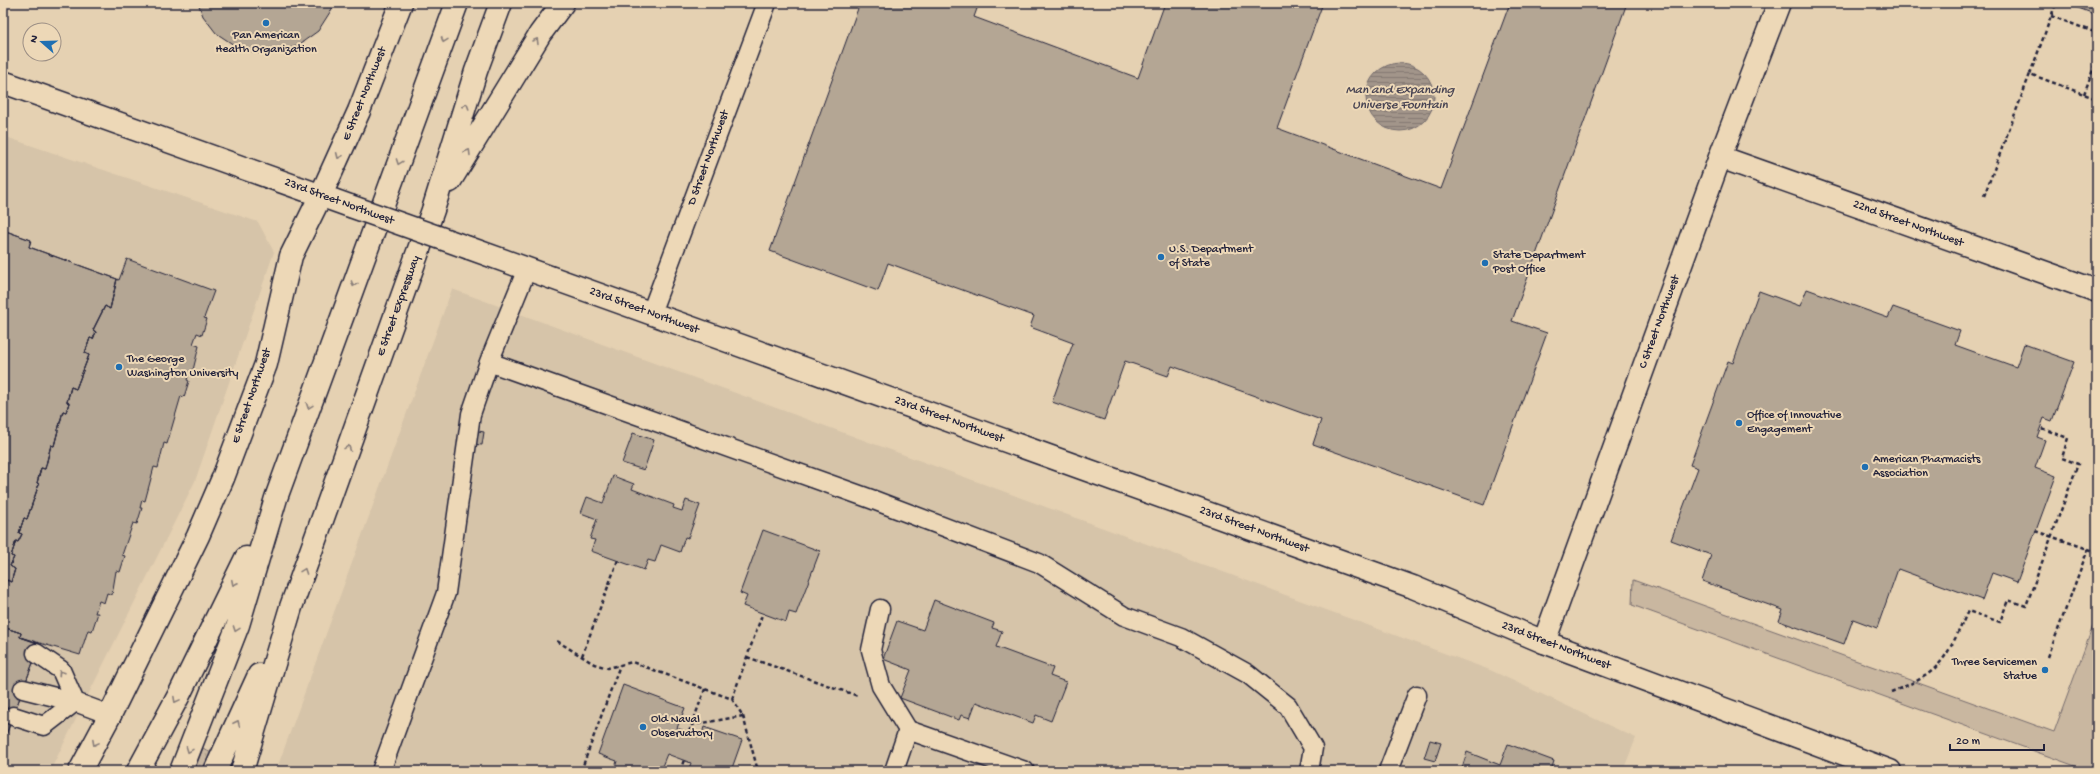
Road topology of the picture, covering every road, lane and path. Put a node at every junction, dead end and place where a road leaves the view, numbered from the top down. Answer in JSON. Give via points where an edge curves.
{"nodes":[{"id":1,"x":401,"y":3,"type":"edge"},
{"id":2,"x":457,"y":3,"type":"edge"},
{"id":3,"x":501,"y":3,"type":"edge"},
{"id":4,"x":562,"y":3,"type":"edge"},
{"id":5,"x":767,"y":3,"type":"edge"},
{"id":6,"x":1779,"y":3,"type":"edge"},
{"id":7,"x":2056,"y":3,"type":"edge"},
{"id":8,"x":2051,"y":16,"type":"junction"},
{"id":9,"x":2097,"y":33,"type":"edge"},
{"id":10,"x":2097,"y":59,"type":"edge"},
{"id":11,"x":2030,"y":74,"type":"junction"},
{"id":12,"x":3,"y":82,"type":"edge"},
{"id":13,"x":2084,"y":94,"type":"junction"},
{"id":14,"x":2097,"y":99,"type":"edge"},
{"id":15,"x":1720,"y":157,"type":"junction"},
{"id":16,"x":321,"y":195,"type":"junction"},
{"id":17,"x":1984,"y":196,"type":"dead end"},
{"id":18,"x":433,"y":210,"type":"junction"},
{"id":19,"x":527,"y":269,"type":"junction"},
{"id":20,"x":2097,"y":291,"type":"edge"},
{"id":21,"x":651,"y":313,"type":"junction"},
{"id":22,"x":489,"y":362,"type":"junction"},
{"id":23,"x":2041,"y":428,"type":"dead end"},
{"id":24,"x":276,"y":498,"type":"junction"},
{"id":25,"x":2036,"y":531,"type":"dead end"},
{"id":26,"x":2051,"y":536,"type":"junction"},
{"id":27,"x":2088,"y":549,"type":"junction"},
{"id":28,"x":2097,"y":552,"type":"edge"},
{"id":29,"x":618,"y":560,"type":"dead end"},
{"id":30,"x":291,"y":607,"type":"junction"},
{"id":31,"x":880,"y":609,"type":"dead end"},
{"id":32,"x":762,"y":615,"type":"dead end"},
{"id":33,"x":557,"y":641,"type":"dead end"},
{"id":34,"x":1544,"y":642,"type":"junction"},
{"id":35,"x":36,"y":653,"type":"dead end"},
{"id":36,"x":582,"y":656,"type":"junction"},
{"id":37,"x":747,"y":657,"type":"junction"},
{"id":38,"x":2048,"y":657,"type":"dead end"},
{"id":39,"x":620,"y":665,"type":"junction"},
{"id":40,"x":23,"y":689,"type":"dead end"},
{"id":41,"x":704,"y":689,"type":"junction"},
{"id":42,"x":1891,"y":692,"type":"dead end"},
{"id":43,"x":1417,"y":695,"type":"dead end"},
{"id":44,"x":732,"y":699,"type":"junction"},
{"id":45,"x":76,"y":702,"type":"junction"},
{"id":46,"x":896,"y":710,"type":"junction"},
{"id":47,"x":13,"y":716,"type":"dead end"},
{"id":48,"x":110,"y":716,"type":"junction"},
{"id":49,"x":743,"y":716,"type":"junction"},
{"id":50,"x":692,"y":725,"type":"junction"},
{"id":51,"x":908,"y":730,"type":"junction"},
{"id":52,"x":689,"y":732,"type":"dead end"},
{"id":53,"x":684,"y":760,"type":"dead end"},
{"id":54,"x":80,"y":771,"type":"edge"},
{"id":55,"x":138,"y":771,"type":"edge"},
{"id":56,"x":181,"y":771,"type":"edge"},
{"id":57,"x":214,"y":771,"type":"edge"},
{"id":58,"x":242,"y":771,"type":"edge"},
{"id":59,"x":381,"y":771,"type":"edge"},
{"id":60,"x":582,"y":771,"type":"edge"},
{"id":61,"x":680,"y":771,"type":"edge"},
{"id":62,"x":758,"y":771,"type":"edge"},
{"id":63,"x":894,"y":771,"type":"edge"},
{"id":64,"x":1025,"y":771,"type":"edge"},
{"id":65,"x":1309,"y":771,"type":"edge"},
{"id":66,"x":1388,"y":771,"type":"edge"},
{"id":67,"x":1890,"y":771,"type":"edge"}],
"edges":[{"from":1,"to":16,"type":"main road","name":"E Street Northwest","one_way":true,"via":[[359,111]]},
{"from":2,"to":24,"type":"main road","one_way":true},
{"from":18,"to":3,"type":"main road","name":"E Street Expressway","one_way":true,"via":[[476,71]]},
{"from":18,"to":4,"type":"main road","one_way":true,"via":[[540,34]]},
{"from":5,"to":21,"type":"lane","name":"D Street Northwest"},
{"from":6,"to":15,"type":"main road","name":"C Street Northwest"},
{"from":7,"to":8,"type":"path"},
{"from":8,"to":9,"type":"path"},
{"from":8,"to":11,"type":"path"},
{"from":10,"to":13,"type":"path"},
{"from":11,"to":13,"type":"path"},
{"from":11,"to":17,"type":"path"},
{"from":12,"to":16,"type":"main road","name":"23rd Street Northwest"},
{"from":13,"to":14,"type":"path"},
{"from":15,"to":20,"type":"main road","name":"22nd Street Northwest"},
{"from":15,"to":34,"type":"main road","name":"C Street Northwest"},
{"from":16,"to":19,"type":"main road","name":"23rd Street Northwest","bridge":true},
{"from":16,"to":48,"type":"main road","name":"E Street Northwest","via":[[290,256],[266,364],[223,478],[198,536]]},
{"from":30,"to":18,"type":"main road","name":"E Street Expressway","one_way":true},
{"from":19,"to":21,"type":"main road","name":"23rd Street Northwest"},
{"from":19,"to":22,"type":"lane"},
{"from":21,"to":34,"type":"main road","name":"23rd Street Northwest","via":[[1413,587]]},
{"from":22,"to":59,"type":"lane","via":[[471,414],[446,593]]},
{"from":22,"to":65,"type":"lane","via":[[871,499],[1038,563],[1124,616],[1181,637],[1248,674],[1288,706],[1313,748]]},
{"from":23,"to":26,"type":"path","via":[[2068,438],[2062,458],[2078,464]]},
{"from":24,"to":55,"type":"main road","one_way":true,"via":[[195,663]]},
{"from":24,"to":56,"type":"main road","one_way":true,"via":[[238,625]]},
{"from":25,"to":26,"type":"path"},
{"from":26,"to":27,"type":"path"},
{"from":26,"to":42,"type":"path","via":[[2026,606],[2008,600],[2000,622],[1968,611],[1954,642],[1934,669],[1914,682]]},
{"from":27,"to":28,"type":"path"},
{"from":27,"to":38,"type":"path"},
{"from":29,"to":36,"type":"path"},
{"from":57,"to":30,"type":"main road","one_way":true},
{"from":30,"to":58,"type":"main road"},
{"from":31,"to":46,"type":"lane","via":[[871,650],[881,686]]},
{"from":32,"to":37,"type":"path"},
{"from":33,"to":36,"type":"path"},
{"from":34,"to":67,"type":"main road","name":"23rd Street Northwest"},
{"from":45,"to":35,"type":"lane","one_way":true,"via":[[61,670]]},
{"from":36,"to":39,"type":"path","via":[[594,664],[608,668]]},
{"from":37,"to":44,"type":"path"},
{"from":37,"to":46,"type":"path"},
{"from":39,"to":41,"type":"path","via":[[632,662]]},
{"from":39,"to":60,"type":"path"},
{"from":40,"to":45,"type":"lane"},
{"from":41,"to":44,"type":"path"},
{"from":41,"to":50,"type":"path"},
{"from":43,"to":66,"type":"lane"},
{"from":44,"to":49,"type":"path"},
{"from":45,"to":47,"type":"lane","via":[[44,726]]},
{"from":45,"to":48,"type":"lane"},
{"from":46,"to":51,"type":"lane"},
{"from":48,"to":54,"type":"main road","name":"E Street Northwest","one_way":true},
{"from":49,"to":50,"type":"path"},
{"from":49,"to":62,"type":"path"},
{"from":50,"to":52,"type":"path"},
{"from":51,"to":63,"type":"lane"},
{"from":51,"to":64,"type":"lane"},
{"from":53,"to":61,"type":"path"}]}
